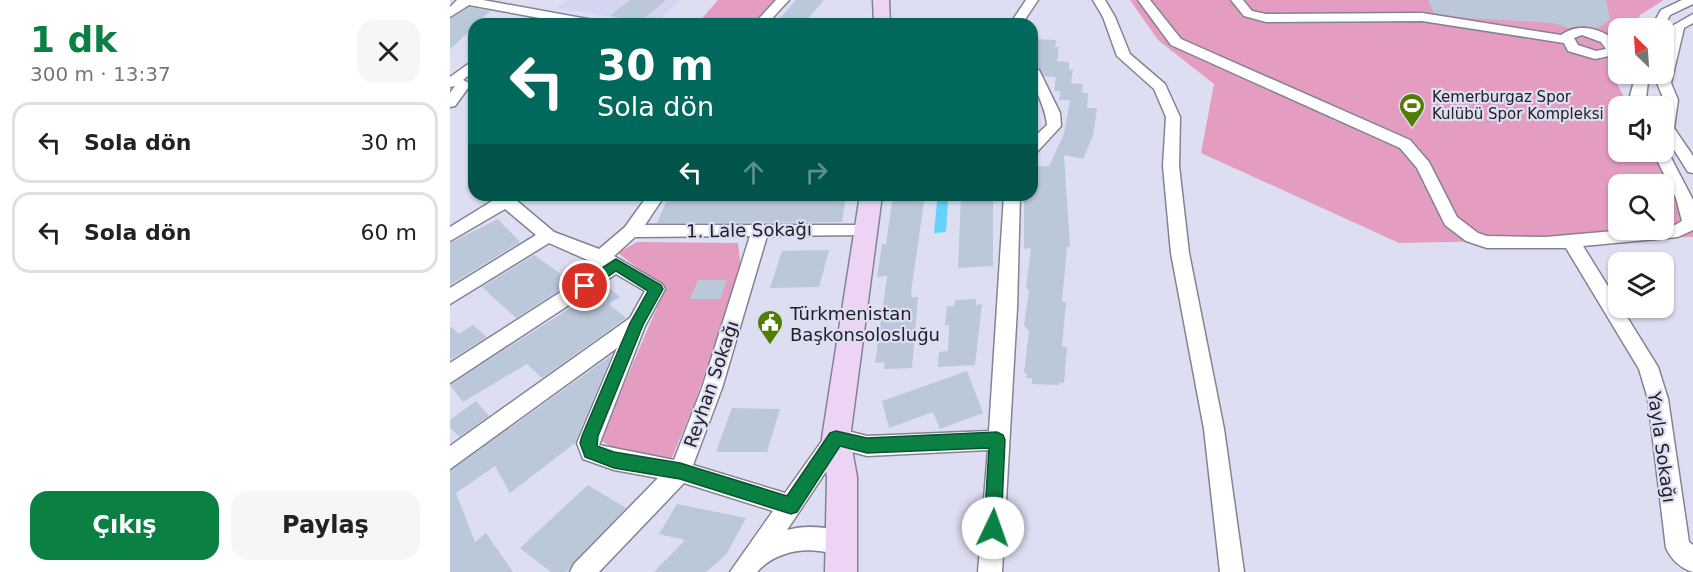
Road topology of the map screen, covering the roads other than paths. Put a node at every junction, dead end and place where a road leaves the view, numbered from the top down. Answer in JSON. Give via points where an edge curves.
{"nodes":[{"id":1,"x":783,"y":0,"type":"edge"},
{"id":2,"x":880,"y":0,"type":"edge"},
{"id":3,"x":1032,"y":0,"type":"edge"},
{"id":4,"x":1099,"y":0,"type":"edge"},
{"id":5,"x":1144,"y":0,"type":"edge"},
{"id":6,"x":1237,"y":0,"type":"edge"},
{"id":7,"x":1413,"y":0,"type":"edge"},
{"id":8,"x":1692,"y":0,"type":"edge"},
{"id":9,"x":464,"y":1,"type":"edge"},
{"id":10,"x":450,"y":14,"type":"edge"},
{"id":11,"x":536,"y":14,"type":"junction"},
{"id":12,"x":1422,"y":17,"type":"junction"},
{"id":13,"x":531,"y":18,"type":"edge"},
{"id":14,"x":559,"y":18,"type":"edge"},
{"id":15,"x":766,"y":18,"type":"edge"},
{"id":16,"x":882,"y":18,"type":"edge"},
{"id":17,"x":1020,"y":18,"type":"edge"},
{"id":18,"x":1662,"y":18,"type":"edge"},
{"id":19,"x":1693,"y":18,"type":"edge"},
{"id":20,"x":1567,"y":40,"type":"junction"},
{"id":21,"x":1608,"y":41,"type":"edge"},
{"id":22,"x":1608,"y":53,"type":"edge"},
{"id":23,"x":460,"y":84,"type":"edge"},
{"id":24,"x":1038,"y":85,"type":"edge"},
{"id":25,"x":450,"y":103,"type":"edge"},
{"id":26,"x":1038,"y":142,"type":"edge"},
{"id":27,"x":1666,"y":162,"type":"edge"},
{"id":28,"x":1693,"y":168,"type":"edge"},
{"id":29,"x":504,"y":201,"type":"edge"},
{"id":30,"x":512,"y":201,"type":"edge"},
{"id":31,"x":653,"y":201,"type":"edge"},
{"id":32,"x":870,"y":201,"type":"edge"},
{"id":33,"x":1012,"y":201,"type":"edge"},
{"id":34,"x":867,"y":229,"type":"junction"},
{"id":35,"x":760,"y":230,"type":"junction"},
{"id":36,"x":631,"y":231,"type":"junction"},
{"id":37,"x":450,"y":235,"type":"edge"},
{"id":38,"x":548,"y":236,"type":"junction"},
{"id":39,"x":1570,"y":240,"type":"junction"},
{"id":40,"x":608,"y":261,"type":"junction"},
{"id":41,"x":450,"y":297,"type":"edge"},
{"id":42,"x":637,"y":323,"type":"junction"},
{"id":43,"x":450,"y":374,"type":"edge"},
{"id":44,"x":836,"y":438,"type":"junction"},
{"id":45,"x":997,"y":440,"type":"junction"},
{"id":46,"x":450,"y":459,"type":"edge"},
{"id":47,"x":680,"y":471,"type":"junction"},
{"id":48,"x":791,"y":506,"type":"junction"},
{"id":49,"x":757,"y":554,"type":"junction"},
{"id":50,"x":842,"y":558,"type":"edge"},
{"id":51,"x":1693,"y":561,"type":"edge"},
{"id":52,"x":582,"y":572,"type":"edge"},
{"id":53,"x":742,"y":572,"type":"edge"},
{"id":54,"x":990,"y":572,"type":"edge"},
{"id":55,"x":1232,"y":572,"type":"edge"}],
"edges":[{"from":1,"to":15,"type":"street"},
{"from":2,"to":16,"type":"street"},
{"from":3,"to":17,"type":"street"},
{"from":4,"to":55,"type":"street","via":[[1124,56],[1160,87],[1173,117],[1171,166],[1180,253],[1214,429]]},
{"from":5,"to":39,"type":"street","via":[[1176,42],[1405,144],[1424,166],[1451,221],[1472,237],[1487,242]]},
{"from":6,"to":12,"type":"street","via":[[1251,16],[1280,20]]},
{"from":7,"to":12,"type":"street"},
{"from":8,"to":18,"type":"street"},
{"from":9,"to":10,"type":"street"},
{"from":9,"to":11,"type":"street"},
{"from":11,"to":13,"type":"street"},
{"from":11,"to":14,"type":"street"},
{"from":12,"to":20,"type":"street"},
{"from":19,"to":28,"type":"street","via":[[1678,26],[1664,83],[1671,100],[1667,128]]},
{"from":20,"to":21,"type":"street","via":[[1570,33],[1581,31]]},
{"from":20,"to":22,"type":"street","via":[[1580,51],[1595,56]]},
{"from":23,"to":25,"type":"street"},
{"from":24,"to":26,"type":"street","via":[[1053,113],[1054,126]]},
{"from":27,"to":39,"type":"street","via":[[1692,210],[1686,227],[1678,231]]},
{"from":29,"to":37,"type":"street"},
{"from":30,"to":38,"type":"street"},
{"from":31,"to":36,"type":"street"},
{"from":32,"to":34,"type":"street"},
{"from":33,"to":45,"type":"street"},
{"from":34,"to":35,"type":"street","name":"1. Lale Sokağı"},
{"from":34,"to":44,"type":"street"},
{"from":35,"to":36,"type":"street","name":"1. Lale Sokağı"},
{"from":35,"to":47,"type":"street","name":"Reyhan Sokağı","via":[[712,388]]},
{"from":36,"to":40,"type":"street"},
{"from":38,"to":40,"type":"street"},
{"from":38,"to":41,"type":"street"},
{"from":39,"to":51,"type":"street","name":"Yayla Sokağı","via":[[1648,368],[1658,399],[1678,548]]},
{"from":40,"to":42,"type":"street","via":[[656,289]]},
{"from":40,"to":43,"type":"street"},
{"from":42,"to":46,"type":"street"},
{"from":42,"to":47,"type":"street","via":[[588,443],[591,452],[614,460]]},
{"from":44,"to":45,"type":"street","via":[[867,446]]},
{"from":44,"to":48,"type":"street"},
{"from":44,"to":50,"type":"street","via":[[842,477]]},
{"from":45,"to":54,"type":"street"},
{"from":47,"to":48,"type":"street"},
{"from":47,"to":52,"type":"street","name":"Reyhan Sokağı"},
{"from":48,"to":49,"type":"street"},
{"from":49,"to":50,"type":"street","via":[[791,538],[817,537]]},
{"from":49,"to":53,"type":"street"}]}
